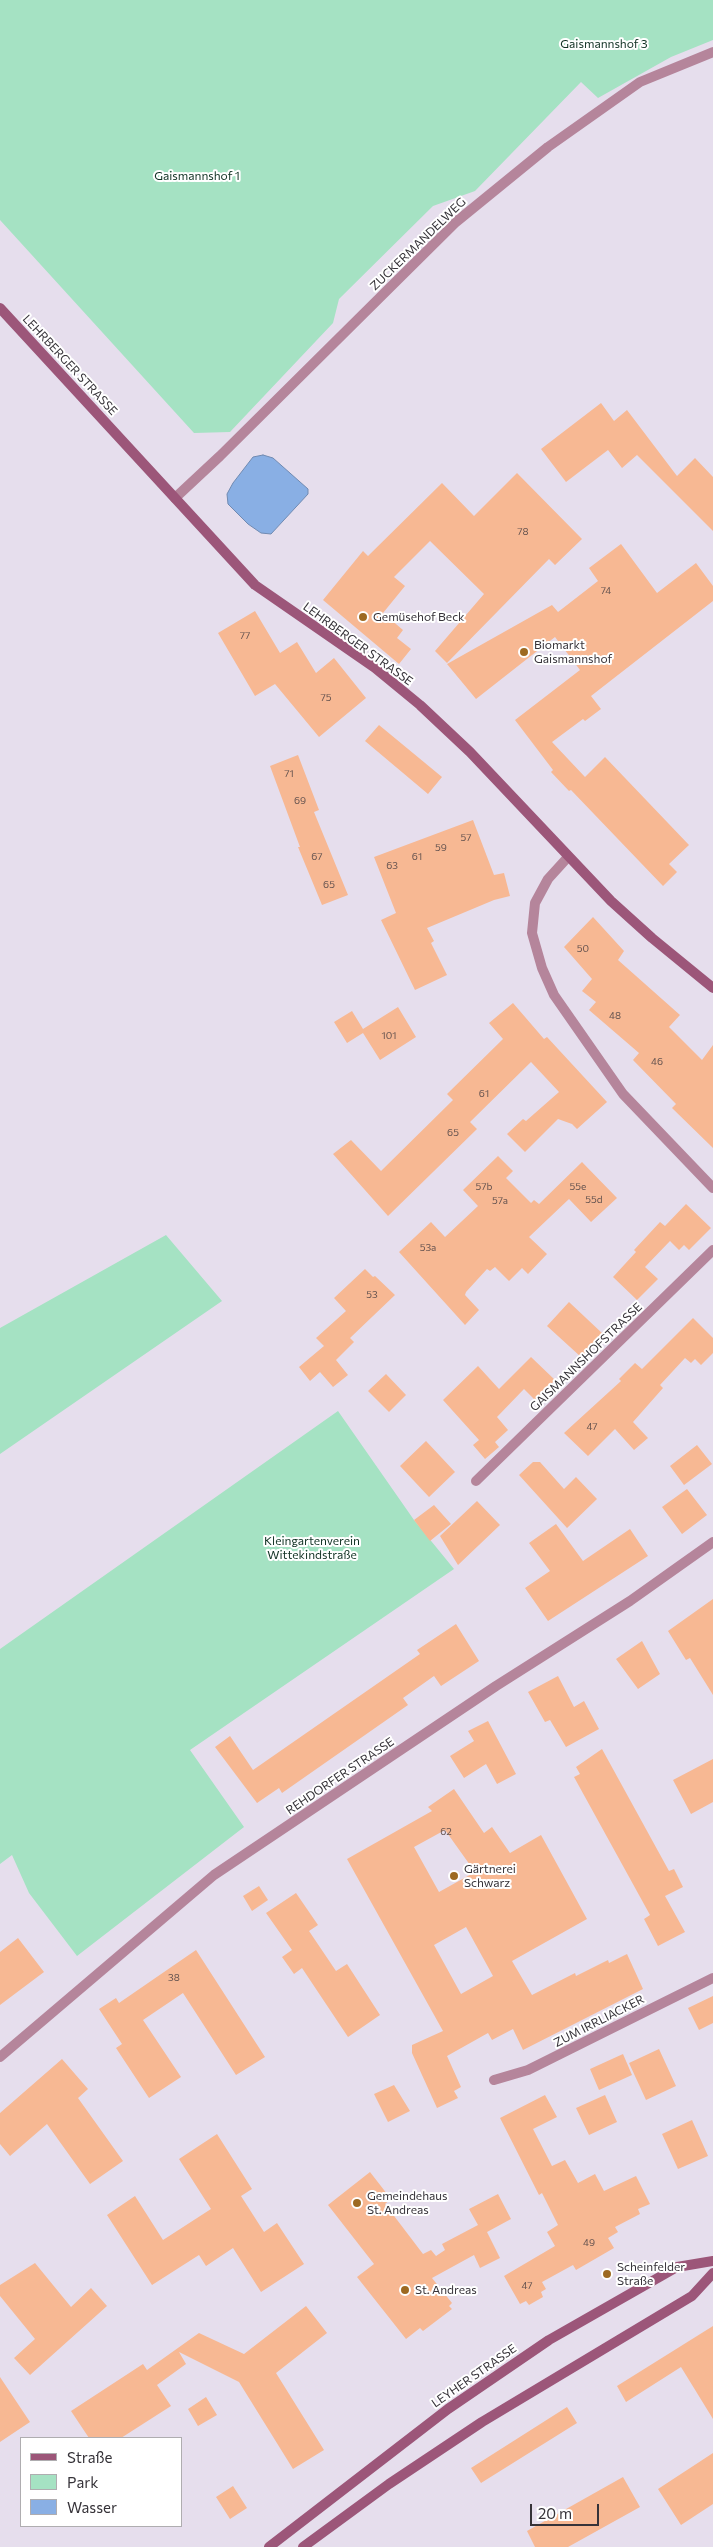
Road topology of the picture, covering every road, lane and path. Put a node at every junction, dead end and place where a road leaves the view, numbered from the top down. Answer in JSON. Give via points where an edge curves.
{"nodes":[{"id":1,"x":713,"y":52,"type":"edge"},
{"id":2,"x":0,"y":308,"type":"edge"},
{"id":3,"x":175,"y":498,"type":"junction"},
{"id":4,"x":568,"y":857,"type":"junction"},
{"id":5,"x":713,"y":988,"type":"edge"},
{"id":6,"x":713,"y":1188,"type":"edge"},
{"id":7,"x":713,"y":1250,"type":"edge"},
{"id":8,"x":476,"y":1481,"type":"dead end"},
{"id":9,"x":713,"y":1542,"type":"edge"},
{"id":10,"x":713,"y":1978,"type":"edge"},
{"id":11,"x":0,"y":2057,"type":"edge"},
{"id":12,"x":494,"y":2080,"type":"dead end"},
{"id":13,"x":713,"y":2261,"type":"edge"},
{"id":14,"x":713,"y":2273,"type":"edge"},
{"id":15,"x":269,"y":2547,"type":"edge"},
{"id":16,"x":303,"y":2547,"type":"edge"}],
"edges":[{"from":1,"to":3,"type":"street","name":"ZUCKERMANDELWEG","via":[[640,82],[548,147],[456,222]]},
{"from":2,"to":3,"type":"main road","name":"LEHRBERGER STRASSE"},
{"from":3,"to":4,"type":"main road","name":"LEHRBERGER STRASSE","via":[[255,585],[375,668],[445,727]]},
{"from":4,"to":5,"type":"main road","name":"LEHRBERGER STRASSE","via":[[631,921]]},
{"from":4,"to":6,"type":"street","via":[[548,879],[535,903],[532,933],[542,968],[554,995],[623,1094]]},
{"from":7,"to":8,"type":"street","name":"GAISMANNSHOFSTRASSE"},
{"from":9,"to":11,"type":"street","name":"REHDORFER STRASSE","via":[[630,1601],[496,1686],[214,1875]]},
{"from":10,"to":12,"type":"street","name":"ZUM IRRLIACKER","via":[[528,2070]]},
{"from":13,"to":15,"type":"main road","name":"LEYHER STRASSE","via":[[677,2267],[549,2340],[448,2409]]},
{"from":14,"to":16,"type":"main road","via":[[692,2296],[482,2422]]}]}
